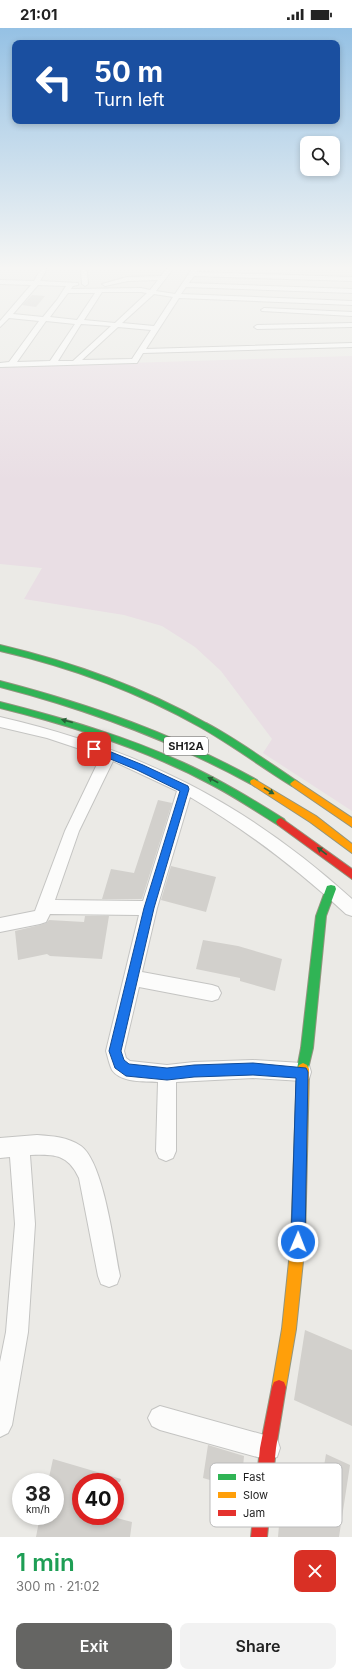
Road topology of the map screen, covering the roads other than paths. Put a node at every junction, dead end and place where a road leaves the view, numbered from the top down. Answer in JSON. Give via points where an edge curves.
{"nodes":[{"id":1,"x":30,"y":339,"type":"edge"},
{"id":2,"x":68,"y":339,"type":"edge"},
{"id":3,"x":100,"y":339,"type":"edge"},
{"id":4,"x":149,"y":339,"type":"edge"},
{"id":5,"x":253,"y":342,"type":"joint"},
{"id":6,"x":352,"y":344,"type":"edge"},
{"id":7,"x":142,"y":351,"type":"junction"},
{"id":8,"x":75,"y":363,"type":"junction"},
{"id":9,"x":52,"y":364,"type":"junction"},
{"id":10,"x":0,"y":365,"type":"edge"},
{"id":11,"x":10,"y":365,"type":"junction"},
{"id":12,"x":0,"y":648,"type":"edge"},
{"id":13,"x":0,"y":684,"type":"edge"},
{"id":14,"x":0,"y":705,"type":"edge"},
{"id":15,"x":0,"y":722,"type":"edge"},
{"id":16,"x":109,"y":754,"type":"junction"},
{"id":17,"x":185,"y":789,"type":"junction"},
{"id":18,"x":352,"y":822,"type":"edge"},
{"id":19,"x":352,"y":849,"type":"edge"},
{"id":20,"x":352,"y":875,"type":"edge"},
{"id":21,"x":330,"y":888,"type":"junction"},
{"id":22,"x":45,"y":906,"type":"junction"},
{"id":23,"x":149,"y":908,"type":"junction"},
{"id":24,"x":352,"y":909,"type":"edge"},
{"id":25,"x":0,"y":925,"type":"edge"},
{"id":26,"x":134,"y":978,"type":"junction"},
{"id":27,"x":212,"y":993,"type":"dead end"},
{"id":28,"x":302,"y":1072,"type":"junction"},
{"id":29,"x":167,"y":1074,"type":"junction"},
{"id":30,"x":9,"y":1147,"type":"edge"},
{"id":31,"x":166,"y":1151,"type":"dead end"},
{"id":32,"x":109,"y":1276,"type":"dead end"},
{"id":33,"x":160,"y":1418,"type":"dead end"},
{"id":34,"x":0,"y":1425,"type":"edge"},
{"id":35,"x":268,"y":1448,"type":"junction"},
{"id":36,"x":266,"y":1463,"type":"edge"},
{"id":37,"x":260,"y":1527,"type":"edge"},
{"id":38,"x":259,"y":1537,"type":"edge"}],
"edges":[{"from":1,"to":11,"type":"street"},
{"from":2,"to":9,"type":"street"},
{"from":3,"to":8,"type":"street"},
{"from":4,"to":7,"type":"street"},
{"from":5,"to":6,"type":"street"},
{"from":5,"to":7,"type":"street"},
{"from":7,"to":8,"type":"street","via":[[134,361]]},
{"from":8,"to":9,"type":"street"},
{"from":9,"to":11,"type":"street"},
{"from":10,"to":11,"type":"street"},
{"from":12,"to":18,"type":"street","via":[[24,653],[120,685],[151,699],[229,740]]},
{"from":13,"to":19,"type":"street","number":"SH12A","one_way":true,"via":[[128,720],[154,731],[227,766],[267,789]]},
{"from":20,"to":14,"type":"street","number":"SH12A","one_way":true,"via":[[286,825],[223,785],[161,754],[93,728]]},
{"from":15,"to":16,"type":"street","via":[[41,731]]},
{"from":16,"to":17,"type":"street"},
{"from":16,"to":22,"type":"street","via":[[72,831]]},
{"from":17,"to":21,"type":"street","via":[[242,820],[273,841]]},
{"from":17,"to":23,"type":"street"},
{"from":21,"to":24,"type":"street"},
{"from":21,"to":28,"type":"street","via":[[321,916],[307,1048]]},
{"from":22,"to":23,"type":"street"},
{"from":22,"to":25,"type":"street","via":[[40,917]]},
{"from":23,"to":26,"type":"street"},
{"from":26,"to":27,"type":"street"},
{"from":26,"to":29,"type":"street","via":[[115,1051],[119,1064],[126,1070]]},
{"from":28,"to":29,"type":"street","via":[[253,1069]]},
{"from":28,"to":35,"type":"street","via":[[298,1242],[289,1329]]},
{"from":29,"to":31,"type":"street"},
{"from":30,"to":32,"type":"street","via":[[54,1146],[71,1151],[82,1163],[89,1177]]},
{"from":30,"to":34,"type":"street","via":[[23,1187],[24,1232],[17,1332]]},
{"from":33,"to":35,"type":"street"},
{"from":35,"to":36,"type":"street"},
{"from":37,"to":38,"type":"street"}]}
